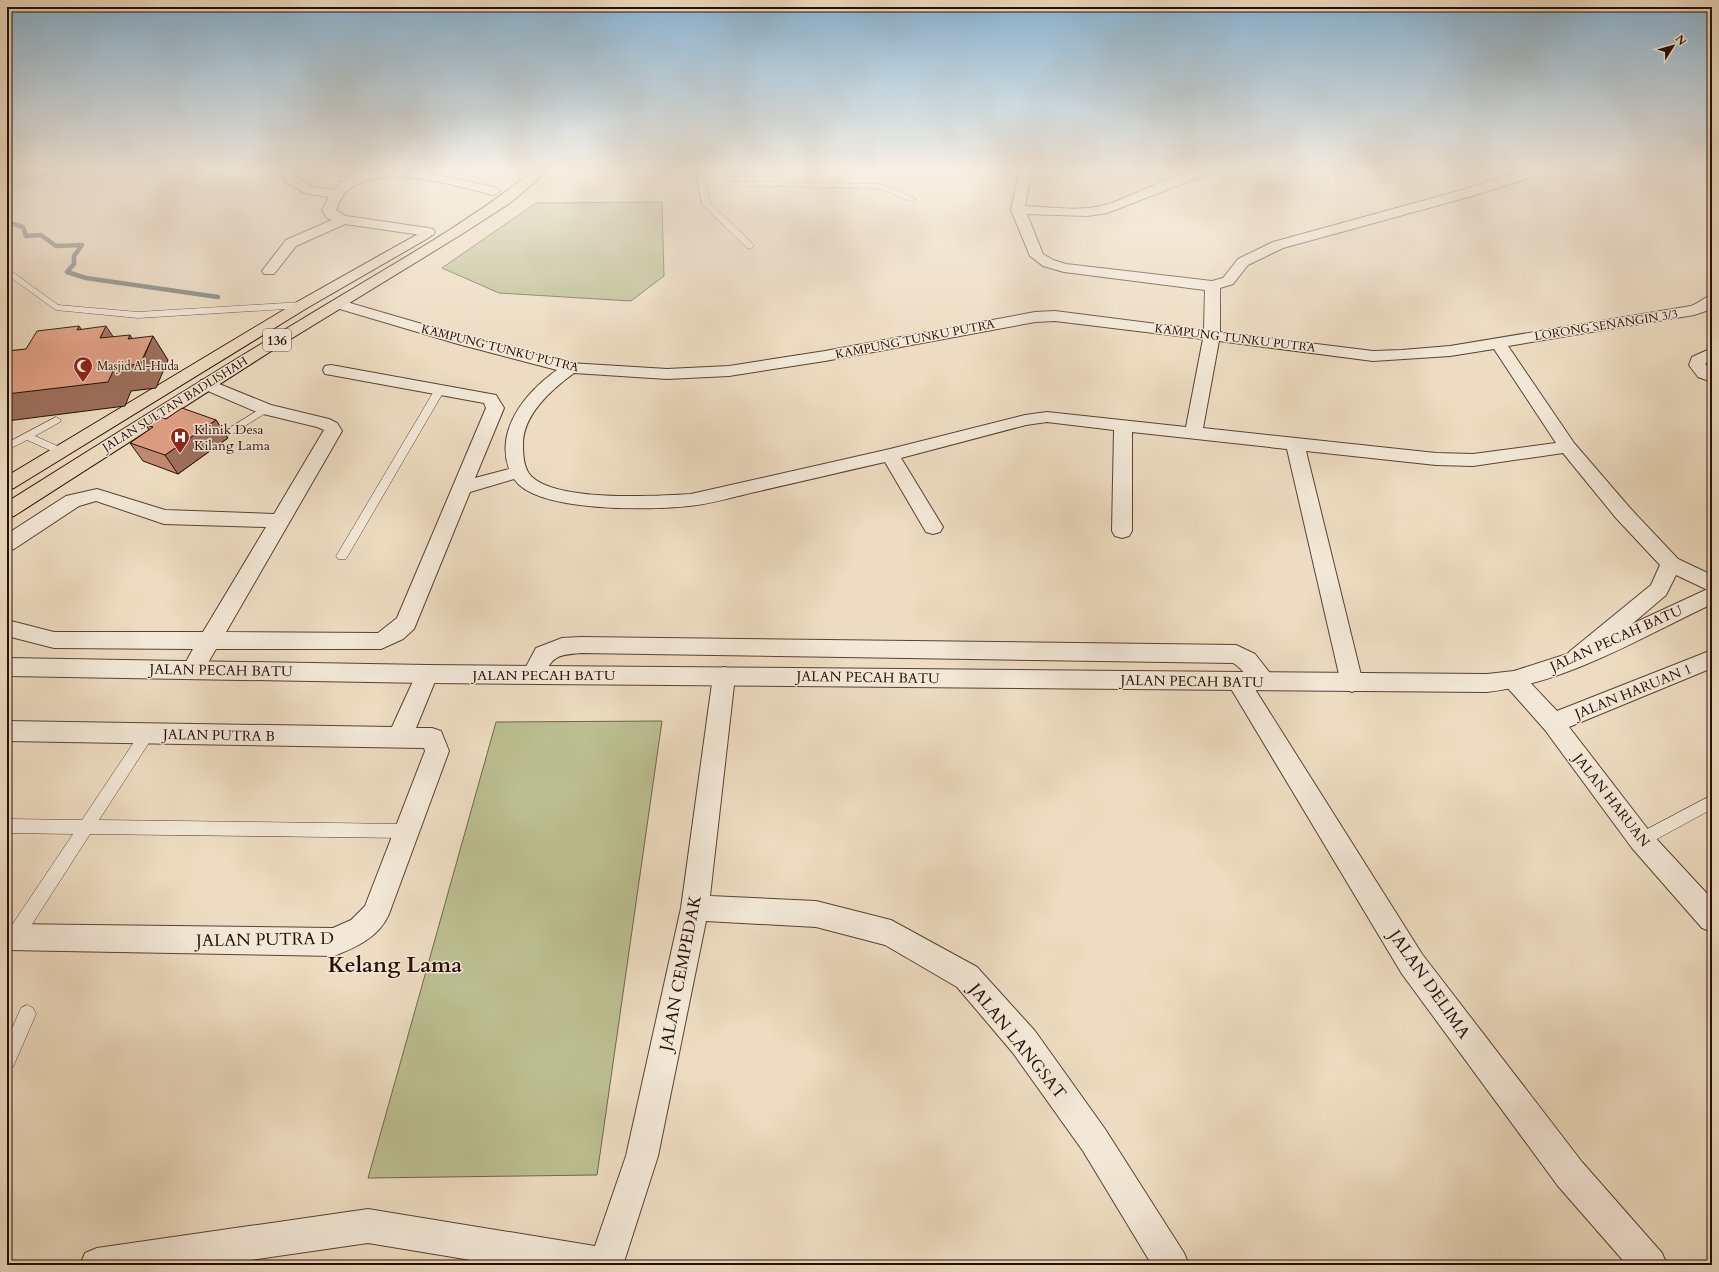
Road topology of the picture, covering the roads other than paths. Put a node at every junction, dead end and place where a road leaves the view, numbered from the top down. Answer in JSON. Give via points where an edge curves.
{"nodes":[{"id":1,"x":326,"y":227,"type":"edge"},
{"id":2,"x":395,"y":227,"type":"edge"},
{"id":3,"x":435,"y":227,"type":"edge"},
{"id":4,"x":465,"y":227,"type":"edge"},
{"id":5,"x":730,"y":227,"type":"edge"},
{"id":6,"x":1025,"y":227,"type":"edge"},
{"id":7,"x":1340,"y":227,"type":"edge"},
{"id":8,"x":428,"y":232,"type":"junction"},
{"id":9,"x":750,"y":246,"type":"dead end"},
{"id":10,"x":7,"y":271,"type":"edge"},
{"id":11,"x":269,"y":271,"type":"dead end"},
{"id":12,"x":1214,"y":286,"type":"junction"},
{"id":13,"x":1712,"y":300,"type":"edge"},
{"id":14,"x":338,"y":304,"type":"junction"},
{"id":15,"x":302,"y":306,"type":"junction"},
{"id":16,"x":1694,"y":310,"type":"junction"},
{"id":17,"x":1712,"y":316,"type":"edge"},
{"id":18,"x":1212,"y":335,"type":"junction"},
{"id":19,"x":1498,"y":343,"type":"junction"},
{"id":20,"x":1712,"y":353,"type":"edge"},
{"id":21,"x":570,"y":368,"type":"junction"},
{"id":22,"x":331,"y":370,"type":"dead end"},
{"id":23,"x":1712,"y":377,"type":"edge"},
{"id":24,"x":207,"y":384,"type":"junction"},
{"id":25,"x":439,"y":391,"type":"junction"},
{"id":26,"x":265,"y":409,"type":"junction"},
{"id":27,"x":56,"y":420,"type":"dead end"},
{"id":28,"x":1123,"y":424,"type":"junction"},
{"id":29,"x":1194,"y":431,"type":"junction"},
{"id":30,"x":228,"y":432,"type":"dead end"},
{"id":31,"x":27,"y":436,"type":"junction"},
{"id":32,"x":1296,"y":444,"type":"junction"},
{"id":33,"x":7,"y":447,"type":"edge"},
{"id":34,"x":1568,"y":447,"type":"junction"},
{"id":35,"x":60,"y":451,"type":"junction"},
{"id":36,"x":890,"y":455,"type":"junction"},
{"id":37,"x":519,"y":472,"type":"junction"},
{"id":38,"x":7,"y":484,"type":"edge"},
{"id":39,"x":462,"y":488,"type":"junction"},
{"id":40,"x":7,"y":511,"type":"edge"},
{"id":41,"x":279,"y":521,"type":"junction"},
{"id":42,"x":934,"y":527,"type":"dead end"},
{"id":43,"x":1122,"y":531,"type":"dead end"},
{"id":44,"x":7,"y":544,"type":"edge"},
{"id":45,"x":342,"y":556,"type":"dead end"},
{"id":46,"x":1671,"y":564,"type":"junction"},
{"id":47,"x":1712,"y":584,"type":"edge"},
{"id":48,"x":1712,"y":595,"type":"edge"},
{"id":49,"x":7,"y":628,"type":"edge"},
{"id":50,"x":209,"y":641,"type":"junction"},
{"id":51,"x":1712,"y":659,"type":"edge"},
{"id":52,"x":1575,"y":660,"type":"junction"},
{"id":53,"x":7,"y":667,"type":"edge"},
{"id":54,"x":193,"y":669,"type":"junction"},
{"id":55,"x":427,"y":674,"type":"junction"},
{"id":56,"x":533,"y":674,"type":"junction"},
{"id":57,"x":724,"y":676,"type":"junction"},
{"id":58,"x":1514,"y":680,"type":"junction"},
{"id":59,"x":1252,"y":682,"type":"junction"},
{"id":60,"x":1352,"y":683,"type":"junction"},
{"id":61,"x":1553,"y":723,"type":"junction"},
{"id":62,"x":7,"y":731,"type":"edge"},
{"id":63,"x":147,"y":734,"type":"junction"},
{"id":64,"x":400,"y":738,"type":"junction"},
{"id":65,"x":432,"y":738,"type":"joint"},
{"id":66,"x":1712,"y":801,"type":"edge"},
{"id":67,"x":7,"y":826,"type":"edge"},
{"id":68,"x":86,"y":827,"type":"junction"},
{"id":69,"x":406,"y":831,"type":"junction"},
{"id":70,"x":1642,"y":840,"type":"junction"},
{"id":71,"x":695,"y":908,"type":"junction"},
{"id":72,"x":1712,"y":919,"type":"edge"},
{"id":73,"x":10,"y":937,"type":"edge"},
{"id":74,"x":27,"y":1014,"type":"dead end"},
{"id":75,"x":7,"y":1061,"type":"edge"},
{"id":76,"x":194,"y":1258,"type":"edge"},
{"id":77,"x":104,"y":1264,"type":"edge"},
{"id":78,"x":606,"y":1265,"type":"edge"},
{"id":79,"x":1172,"y":1265,"type":"edge"},
{"id":80,"x":1650,"y":1265,"type":"edge"}],
"edges":[{"from":1,"to":11,"type":"street","via":[[291,243]]},
{"from":2,"to":8,"type":"street"},
{"from":3,"to":8,"type":"main road","name":"JALAN SULTAN BADLISHAH","number":"136"},
{"from":4,"to":14,"type":"main road","name":"JALAN SULTAN BADLISHAH","number":"136"},
{"from":5,"to":9,"type":"lane"},
{"from":6,"to":12,"type":"street","via":[[1037,256],[1064,268]]},
{"from":7,"to":12,"type":"street","via":[[1278,244],[1243,262],[1228,281]]},
{"from":8,"to":15,"type":"main road","name":"JALAN SULTAN BADLISHAH","number":"136"},
{"from":10,"to":15,"type":"lane","via":[[56,307],[138,315]]},
{"from":12,"to":18,"type":"street"},
{"from":13,"to":16,"type":"street","name":"LORONG SENANGIN 3/3","via":[[1708,305]]},
{"from":14,"to":21,"type":"street","name":"KAMPUNG TUNKU PUTRA","via":[[464,341]]},
{"from":14,"to":24,"type":"main road","name":"JALAN SULTAN BADLISHAH","number":"136"},
{"from":15,"to":35,"type":"main road","name":"JALAN SULTAN BADLISHAH","number":"136"},
{"from":16,"to":17,"type":"street"},
{"from":16,"to":19,"type":"street","name":"LORONG SENANGIN 3/3"},
{"from":18,"to":19,"type":"street","name":"KAMPUNG TUNKU PUTRA","via":[[1373,356],[1434,352]]},
{"from":18,"to":21,"type":"street","name":"KAMPUNG TUNKU PUTRA","via":[[1055,316],[1035,317],[729,371],[667,374]]},
{"from":18,"to":29,"type":"street"},
{"from":19,"to":34,"type":"street"},
{"from":20,"to":23,"type":"street","via":[[1698,360],[1697,365]]},
{"from":21,"to":37,"type":"street","via":[[553,379],[539,393],[518,425],[512,448],[513,459]]},
{"from":22,"to":25,"type":"street"},
{"from":24,"to":26,"type":"street"},
{"from":24,"to":40,"type":"main road","name":"JALAN SULTAN BADLISHAH","number":"136"},
{"from":25,"to":39,"type":"street","via":[[490,399],[495,408]]},
{"from":25,"to":45,"type":"lane"},
{"from":26,"to":30,"type":"lane"},
{"from":26,"to":41,"type":"street","via":[[323,423],[333,431]]},
{"from":27,"to":31,"type":"lane"},
{"from":28,"to":29,"type":"street"},
{"from":28,"to":36,"type":"street","via":[[1047,417]]},
{"from":28,"to":43,"type":"street"},
{"from":29,"to":32,"type":"street"},
{"from":31,"to":33,"type":"lane"},
{"from":31,"to":35,"type":"lane"},
{"from":32,"to":34,"type":"street","via":[[1473,460]]},
{"from":32,"to":60,"type":"street"},
{"from":34,"to":46,"type":"street","via":[[1623,513]]},
{"from":35,"to":38,"type":"main road","name":"JALAN SULTAN BADLISHAH","number":"136"},
{"from":36,"to":37,"type":"street","via":[[691,500],[663,503],[566,498],[526,482]]},
{"from":36,"to":42,"type":"street"},
{"from":37,"to":39,"type":"street"},
{"from":39,"to":50,"type":"street","via":[[406,623],[395,633],[381,641]]},
{"from":41,"to":44,"type":"street","via":[[164,518],[96,495],[73,501]]},
{"from":41,"to":50,"type":"street"},
{"from":46,"to":47,"type":"street"},
{"from":46,"to":52,"type":"street","via":[[1659,590]]},
{"from":48,"to":52,"type":"street","name":"JALAN PECAH BATU"},
{"from":49,"to":50,"type":"street","via":[[54,640]]},
{"from":50,"to":54,"type":"street"},
{"from":51,"to":61,"type":"street","name":"JALAN HARUAN 1"},
{"from":52,"to":58,"type":"street","name":"JALAN PECAH BATU"},
{"from":53,"to":54,"type":"street","name":"JALAN PECAH BATU"},
{"from":54,"to":55,"type":"street","name":"JALAN PECAH BATU"},
{"from":55,"to":56,"type":"street","name":"JALAN PECAH BATU"},
{"from":55,"to":64,"type":"street"},
{"from":56,"to":57,"type":"street","name":"JALAN PECAH BATU"},
{"from":56,"to":59,"type":"street","name":"JALAN DELIMA","via":[[544,654],[562,646],[581,644],[1236,654],[1247,660]]},
{"from":57,"to":59,"type":"street","name":"JALAN PECAH BATU"},
{"from":57,"to":71,"type":"street","name":"JALAN CEMPEDAK"},
{"from":58,"to":60,"type":"street","name":"JALAN PECAH BATU","via":[[1487,683]]},
{"from":58,"to":61,"type":"street","name":"JALAN HARUAN"},
{"from":59,"to":60,"type":"street","name":"JALAN PECAH BATU"},
{"from":59,"to":80,"type":"street","name":"JALAN DELIMA","via":[[1412,964],[1570,1174]]},
{"from":61,"to":70,"type":"street","name":"JALAN HARUAN"},
{"from":62,"to":63,"type":"street","name":"JALAN PUTRA B"},
{"from":63,"to":64,"type":"street","name":"JALAN PUTRA B"},
{"from":63,"to":68,"type":"lane"},
{"from":64,"to":65,"type":"street","name":"JALAN PUTRA B"},
{"from":65,"to":69,"type":"street","name":"JALAN PUTRA D","via":[[437,751]]},
{"from":66,"to":70,"type":"lane"},
{"from":67,"to":68,"type":"lane"},
{"from":68,"to":69,"type":"lane"},
{"from":68,"to":73,"type":"lane"},
{"from":69,"to":73,"type":"street","name":"JALAN PUTRA D","via":[[375,914],[361,928],[334,942]]},
{"from":70,"to":72,"type":"street","name":"JALAN HARUAN"},
{"from":71,"to":78,"type":"street","name":"JALAN CEMPEDAK","via":[[642,1156]]},
{"from":71,"to":79,"type":"street","name":"JALAN LANGSAT","via":[[816,914],[891,933],[967,977],[1024,1042],[1094,1140]]},
{"from":74,"to":75,"type":"lane"},
{"from":76,"to":77,"type":"street","name":"JALAN CEMPEDAK"},
{"from":76,"to":78,"type":"street","name":"JALAN CEMPEDAK","via":[[368,1226]]}]}
